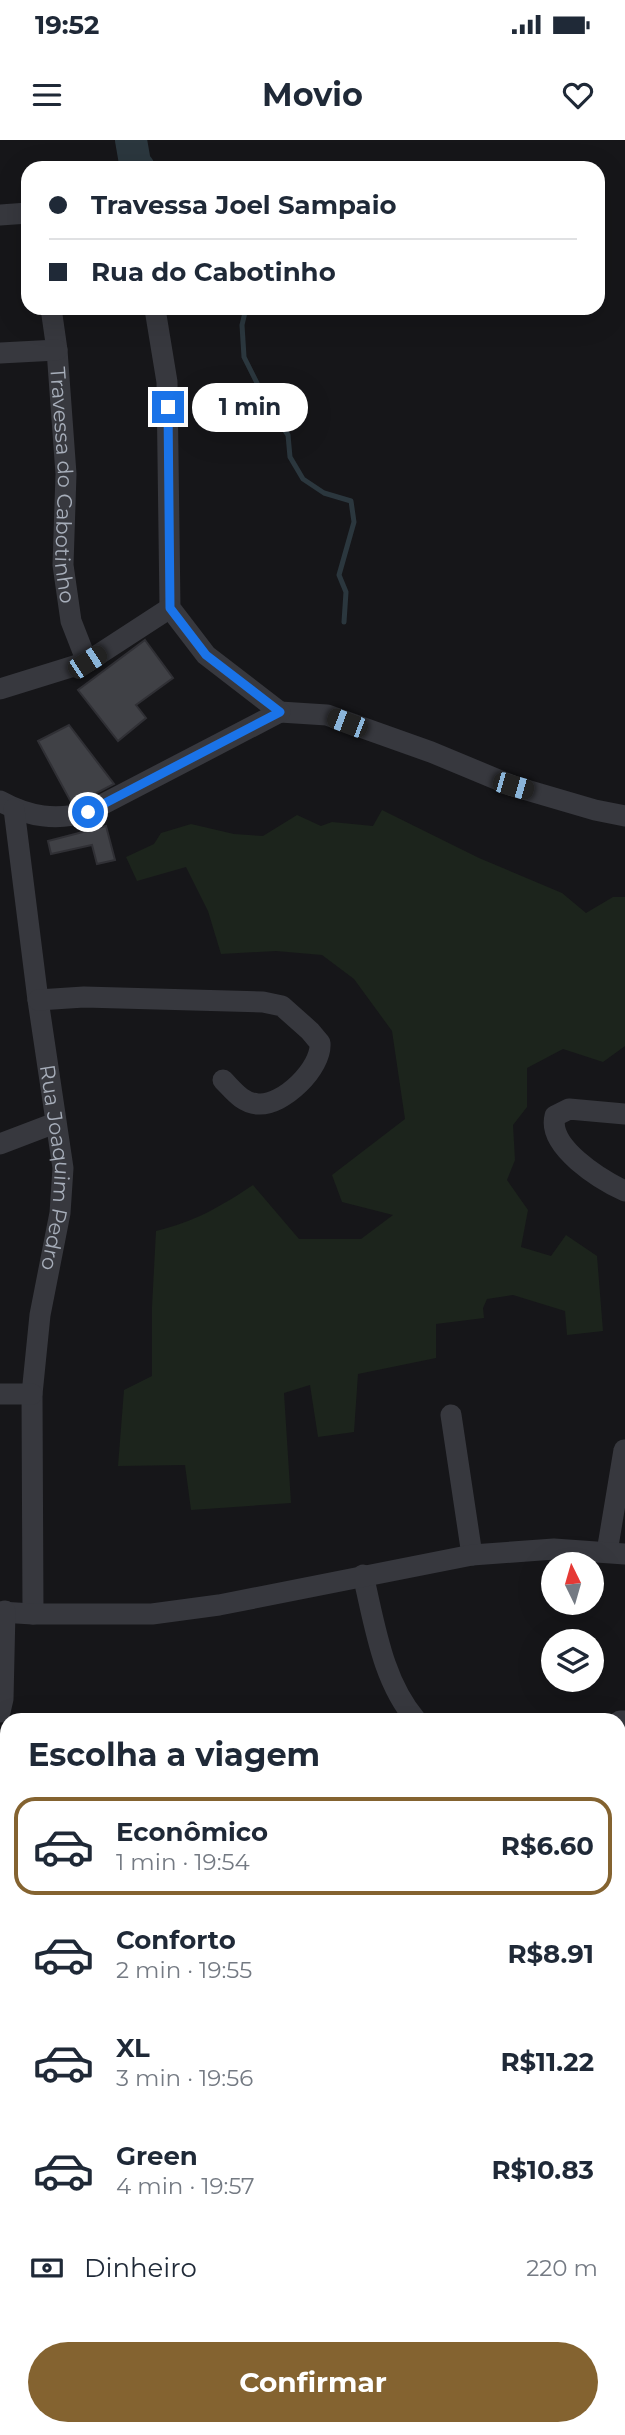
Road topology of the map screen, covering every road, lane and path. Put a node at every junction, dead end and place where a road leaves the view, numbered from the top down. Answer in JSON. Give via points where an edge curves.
{"nodes":[{"id":1,"x":21,"y":214,"type":"edge"},
{"id":2,"x":0,"y":215,"type":"edge"},
{"id":3,"x":52,"y":315,"type":"edge"},
{"id":4,"x":156,"y":315,"type":"edge"},
{"id":5,"x":57,"y":350,"type":"junction"},
{"id":6,"x":0,"y":353,"type":"edge"},
{"id":7,"x":170,"y":608,"type":"junction"},
{"id":8,"x":87,"y":662,"type":"junction"},
{"id":9,"x":0,"y":689,"type":"edge"},
{"id":10,"x":280,"y":712,"type":"junction"},
{"id":11,"x":7,"y":805,"type":"edge"},
{"id":12,"x":625,"y":817,"type":"edge"},
{"id":13,"x":38,"y":1000,"type":"junction"},
{"id":14,"x":223,"y":1080,"type":"dead end"},
{"id":15,"x":625,"y":1114,"type":"edge"},
{"id":16,"x":55,"y":1123,"type":"junction"},
{"id":17,"x":0,"y":1144,"type":"edge"},
{"id":18,"x":625,"y":1191,"type":"edge"},
{"id":19,"x":0,"y":1394,"type":"edge"},
{"id":20,"x":32,"y":1394,"type":"junction"},
{"id":21,"x":451,"y":1415,"type":"dead end"},
{"id":22,"x":624,"y":1450,"type":"edge"},
{"id":23,"x":616,"y":1553,"type":"edge"},
{"id":24,"x":472,"y":1555,"type":"junction"},
{"id":25,"x":363,"y":1575,"type":"junction"},
{"id":26,"x":3,"y":1611,"type":"edge"},
{"id":27,"x":33,"y":1614,"type":"junction"},
{"id":28,"x":0,"y":1712,"type":"edge"},
{"id":29,"x":410,"y":1713,"type":"edge"}],
"edges":[{"from":1,"to":2,"type":"street"},
{"from":3,"to":5,"type":"street","name":"Travessa do Cabotinho"},
{"from":4,"to":7,"type":"street","via":[[167,382]]},
{"from":5,"to":6,"type":"street"},
{"from":5,"to":8,"type":"street","name":"Travessa do Cabotinho","via":[[66,474],[63,565],[71,621]]},
{"from":7,"to":8,"type":"street"},
{"from":7,"to":10,"type":"street","via":[[206,655]]},
{"from":8,"to":9,"type":"street"},
{"from":10,"to":11,"type":"street","via":[[88,812],[48,818]]},
{"from":10,"to":12,"type":"street","via":[[327,715],[513,786]]},
{"from":11,"to":13,"type":"street","name":"Rua Joaquim Pedro"},
{"from":13,"to":14,"type":"street","via":[[263,1002],[282,1006],[320,1043],[318,1062],[292,1091],[272,1104],[243,1100]]},
{"from":13,"to":16,"type":"street","name":"Rua Joaquim Pedro"},
{"from":15,"to":18,"type":"street","via":[[569,1109],[555,1116],[553,1124],[561,1142],[587,1169]]},
{"from":16,"to":17,"type":"street"},
{"from":16,"to":20,"type":"street","name":"Rua Joaquim Pedro","via":[[63,1168],[60,1213],[40,1315]]},
{"from":19,"to":20,"type":"street"},
{"from":20,"to":27,"type":"street","name":"Rua Joaquim Pedro"},
{"from":21,"to":24,"type":"street"},
{"from":22,"to":23,"type":"street"},
{"from":23,"to":24,"type":"street","via":[[554,1549]]},
{"from":24,"to":25,"type":"street"},
{"from":25,"to":27,"type":"street","via":[[152,1614]]},
{"from":25,"to":29,"type":"street","via":[[387,1672]]},
{"from":26,"to":27,"type":"street"},
{"from":26,"to":28,"type":"street"}]}
